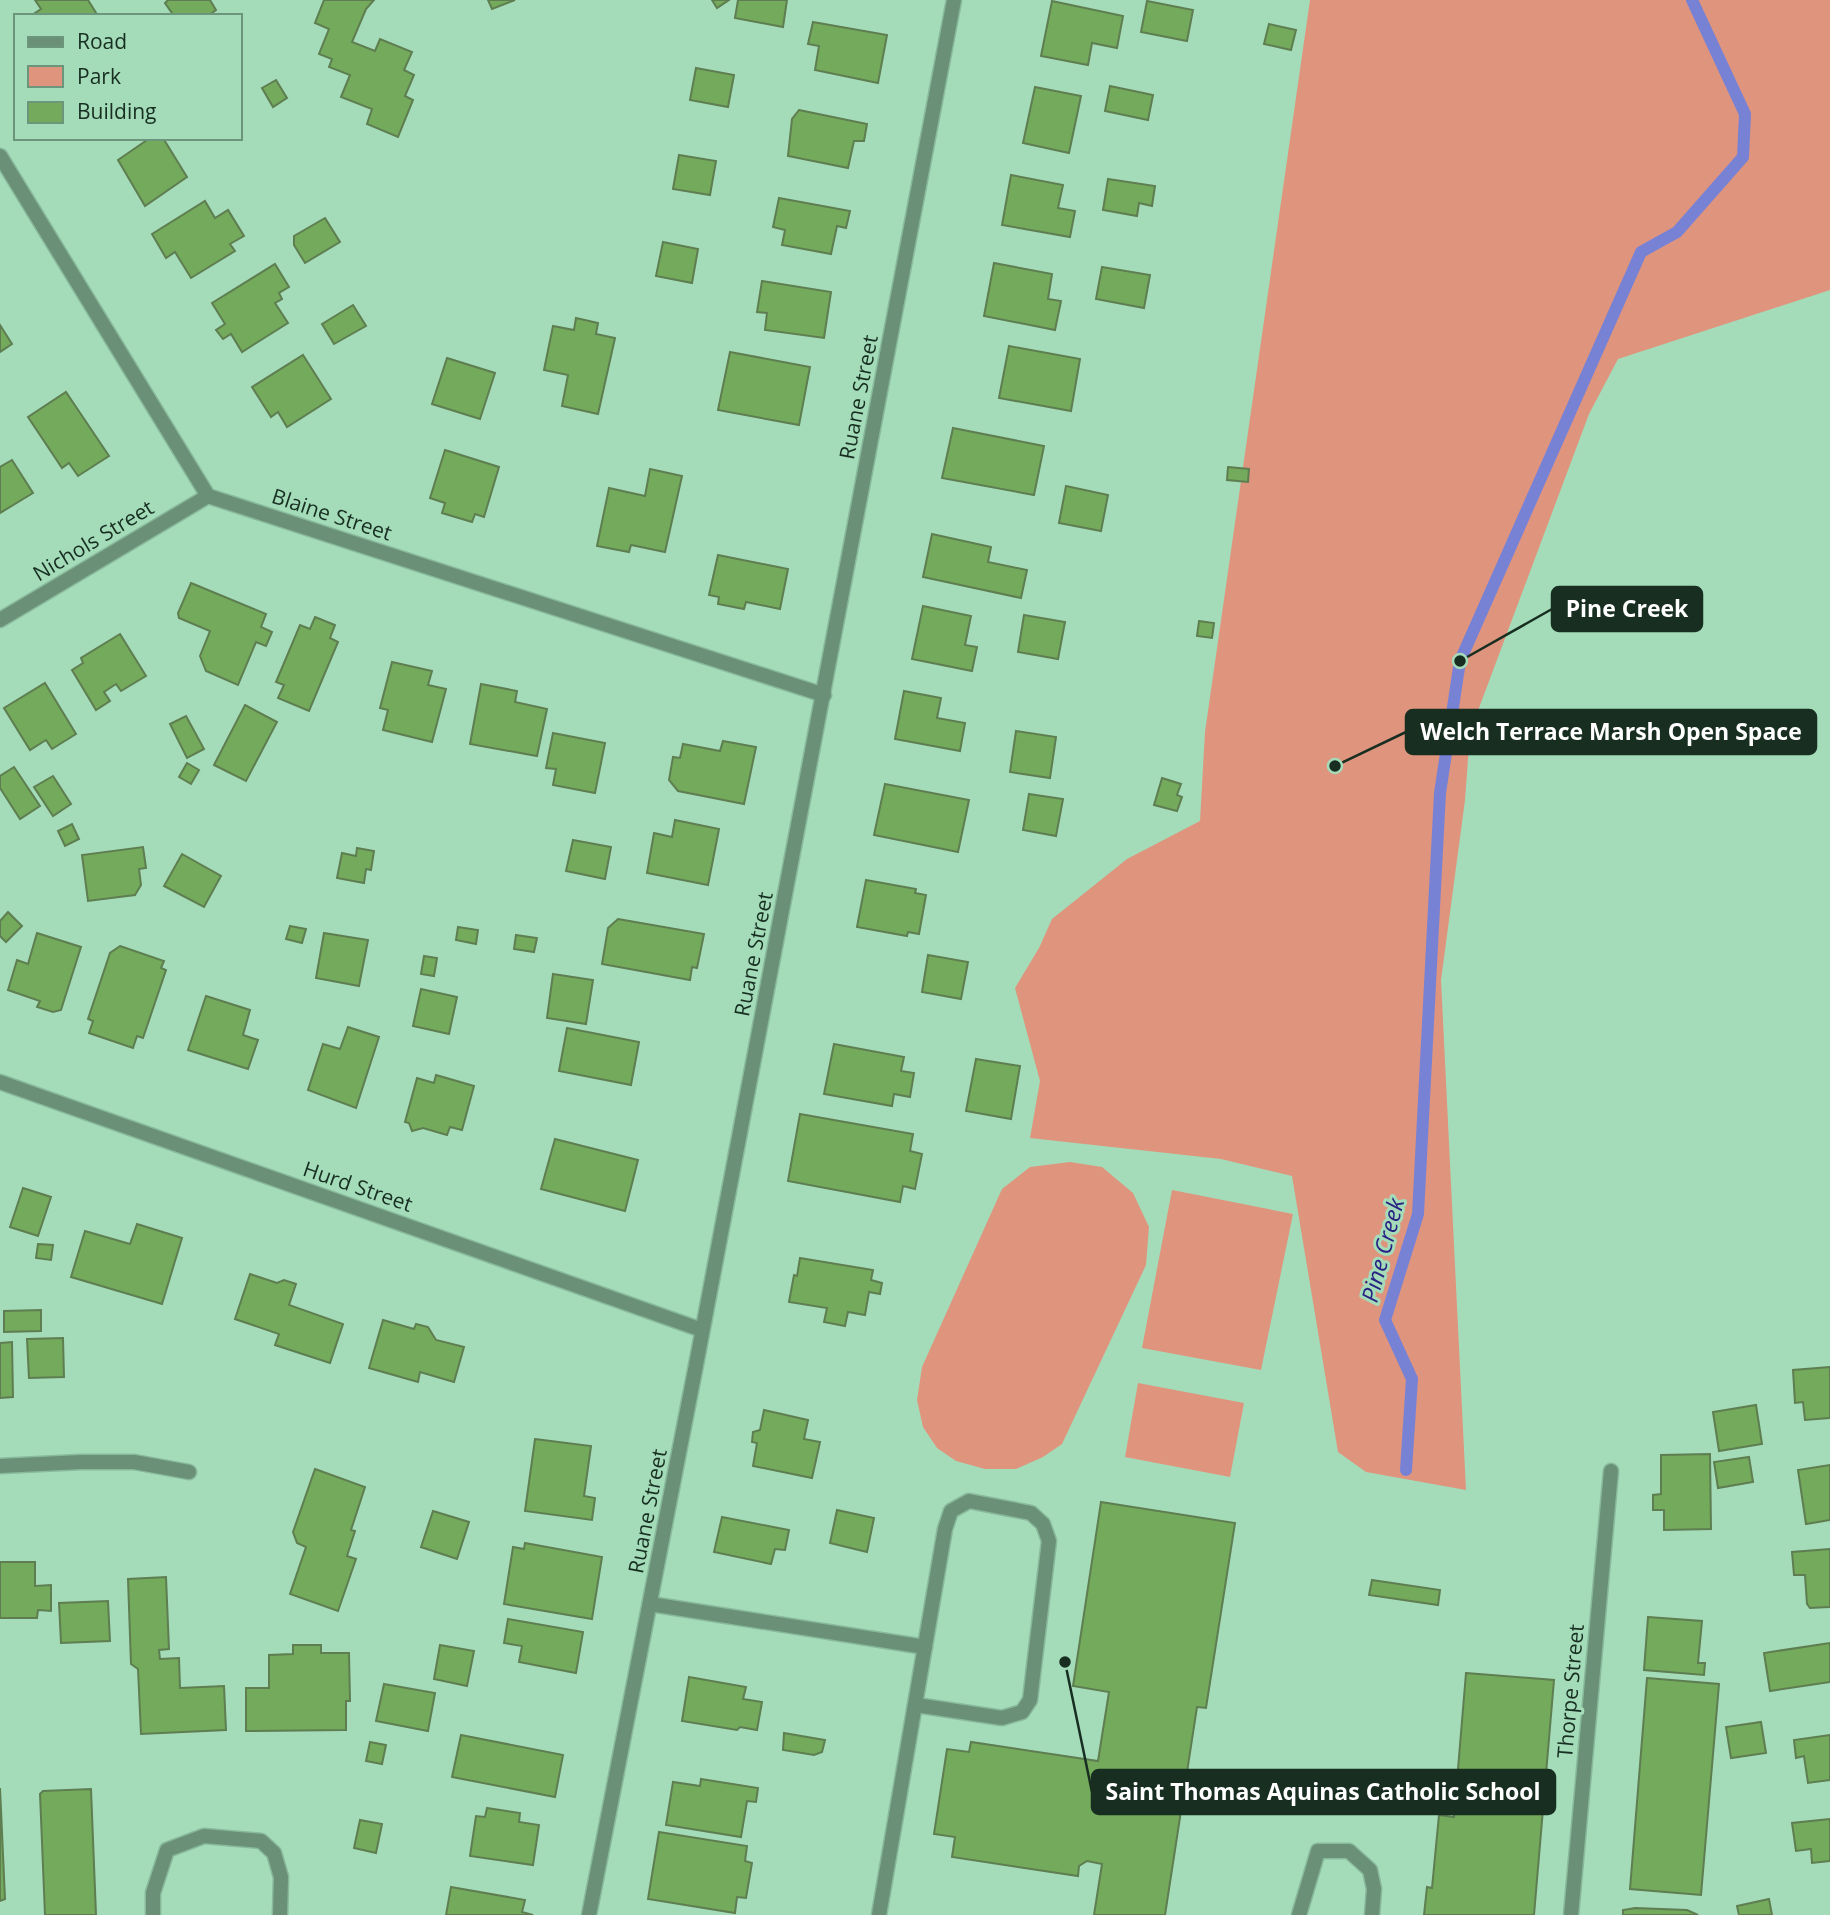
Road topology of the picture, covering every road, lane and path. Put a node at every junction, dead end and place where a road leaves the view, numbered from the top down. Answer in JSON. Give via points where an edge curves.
{"nodes":[{"id":1,"x":954,"y":0,"type":"edge"},
{"id":2,"x":0,"y":156,"type":"edge"},
{"id":3,"x":208,"y":496,"type":"junction"},
{"id":4,"x":0,"y":620,"type":"edge"},
{"id":5,"x":824,"y":695,"type":"junction"},
{"id":6,"x":0,"y":1082,"type":"edge"},
{"id":7,"x":702,"y":1330,"type":"junction"},
{"id":8,"x":0,"y":1466,"type":"edge"},
{"id":9,"x":1611,"y":1471,"type":"dead end"},
{"id":10,"x":189,"y":1472,"type":"dead end"},
{"id":11,"x":650,"y":1604,"type":"junction"},
{"id":12,"x":925,"y":1647,"type":"junction"},
{"id":13,"x":916,"y":1705,"type":"junction"},
{"id":14,"x":153,"y":1915,"type":"edge"},
{"id":15,"x":280,"y":1915,"type":"edge"},
{"id":16,"x":589,"y":1915,"type":"edge"},
{"id":17,"x":879,"y":1915,"type":"edge"},
{"id":18,"x":1299,"y":1915,"type":"edge"},
{"id":19,"x":1372,"y":1915,"type":"edge"},
{"id":20,"x":1571,"y":1915,"type":"edge"}],
"edges":[{"from":1,"to":5,"type":"street","name":"Ruane Street"},
{"from":2,"to":3,"type":"street"},
{"from":3,"to":4,"type":"street","name":"Nichols Street"},
{"from":3,"to":5,"type":"street","name":"Blaine Street"},
{"from":5,"to":7,"type":"street","name":"Ruane Street"},
{"from":6,"to":7,"type":"street","name":"Hurd Street"},
{"from":7,"to":11,"type":"street","name":"Ruane Street"},
{"from":8,"to":10,"type":"street","via":[[134,1462]]},
{"from":9,"to":20,"type":"street","name":"Thorpe Street"},
{"from":11,"to":12,"type":"street"},
{"from":11,"to":16,"type":"street","name":"Ruane Street"},
{"from":12,"to":13,"type":"street"},
{"from":12,"to":13,"type":"street","via":[[951,1511],[969,1501],[1031,1513],[1044,1524],[1049,1541],[1030,1700],[1022,1712],[1002,1718]]},
{"from":13,"to":17,"type":"street"},
{"from":14,"to":15,"type":"street","via":[[153,1893],[167,1850],[204,1836],[261,1841],[274,1853],[281,1877]]},
{"from":18,"to":19,"type":"street","via":[[1318,1851],[1349,1851],[1370,1870]]}]}
